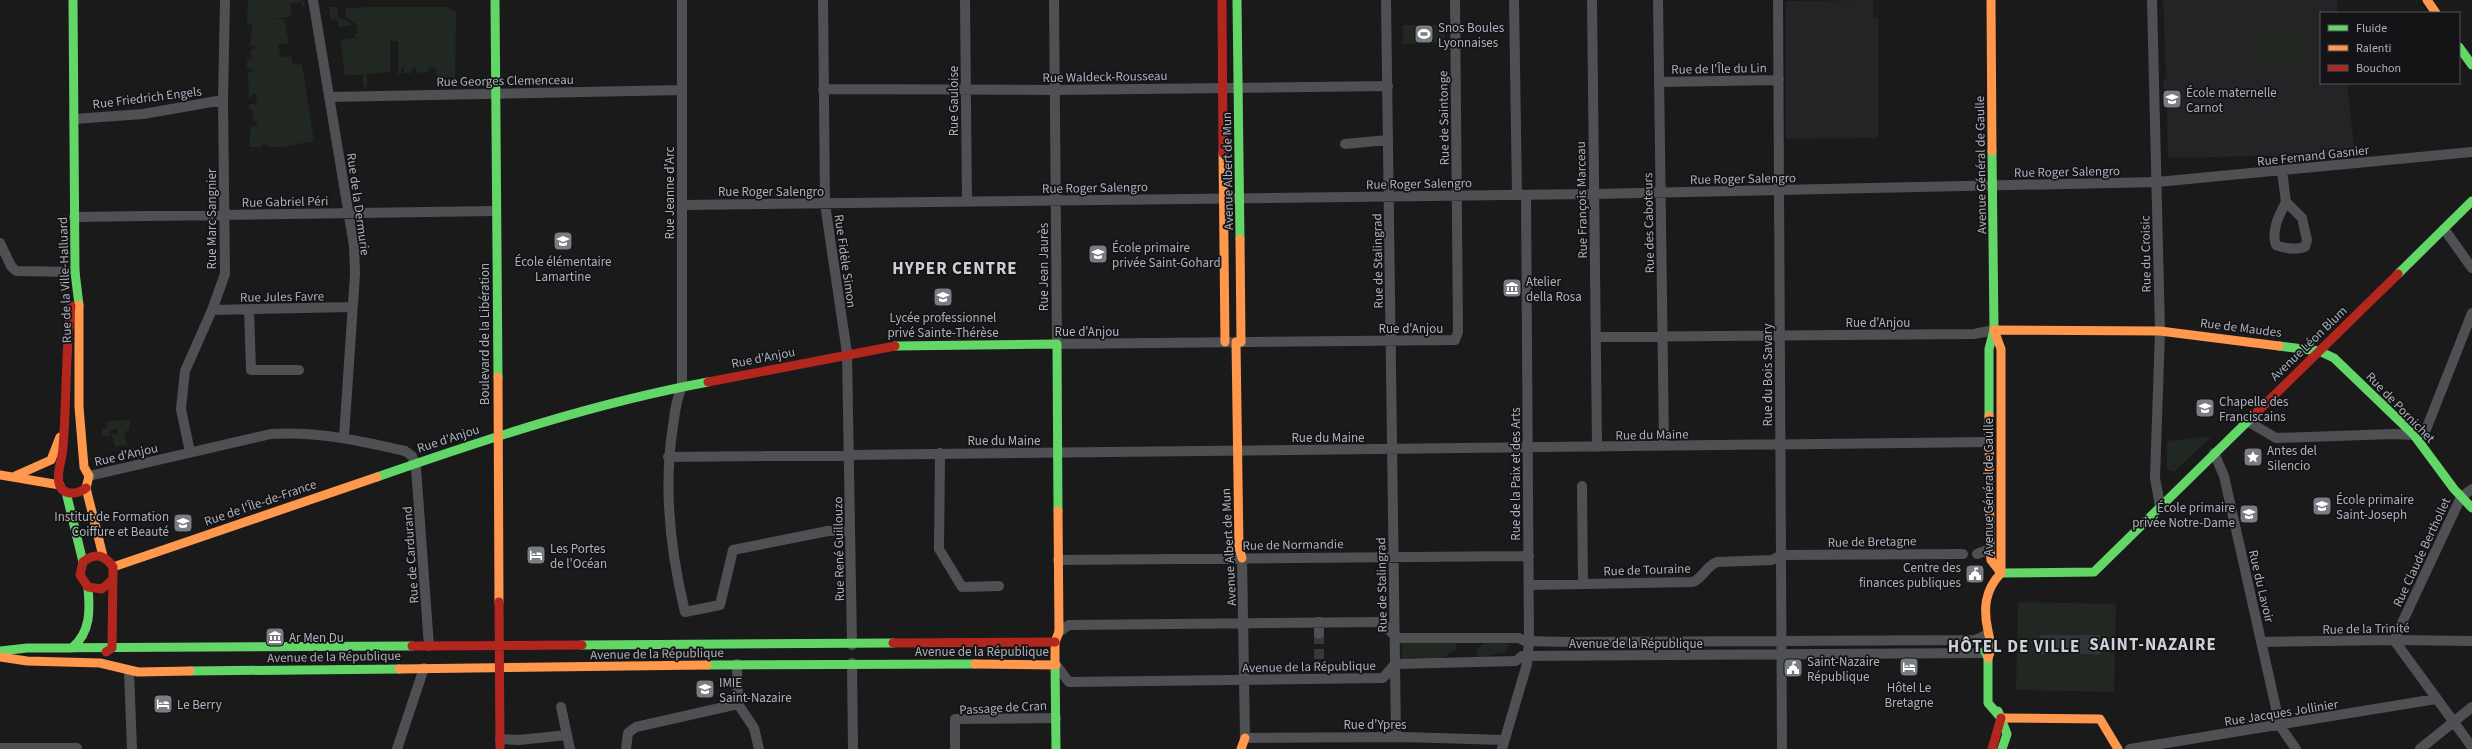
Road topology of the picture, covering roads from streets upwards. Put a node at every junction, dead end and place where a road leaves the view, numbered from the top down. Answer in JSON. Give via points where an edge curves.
{"nodes":[{"id":1,"x":73,"y":0,"type":"edge"},
{"id":2,"x":225,"y":0,"type":"edge"},
{"id":3,"x":313,"y":0,"type":"edge"},
{"id":4,"x":494,"y":0,"type":"edge"},
{"id":5,"x":682,"y":0,"type":"edge"},
{"id":6,"x":823,"y":0,"type":"edge"},
{"id":7,"x":965,"y":0,"type":"edge"},
{"id":8,"x":1054,"y":0,"type":"edge"},
{"id":9,"x":1222,"y":0,"type":"edge"},
{"id":10,"x":1237,"y":0,"type":"edge"},
{"id":11,"x":1386,"y":0,"type":"edge"},
{"id":12,"x":1455,"y":0,"type":"edge"},
{"id":13,"x":1514,"y":0,"type":"edge"},
{"id":14,"x":1592,"y":0,"type":"edge"},
{"id":15,"x":1658,"y":0,"type":"edge"},
{"id":16,"x":1778,"y":0,"type":"edge"},
{"id":17,"x":1991,"y":0,"type":"edge"},
{"id":18,"x":2152,"y":0,"type":"edge"},
{"id":19,"x":2426,"y":0,"type":"edge"},
{"id":20,"x":2435,"y":12,"type":"edge"},
{"id":21,"x":2460,"y":48,"type":"edge"},
{"id":22,"x":2472,"y":65,"type":"edge"},
{"id":23,"x":1779,"y":80,"type":"junction"},
{"id":24,"x":1659,"y":82,"type":"junction"},
{"id":25,"x":1388,"y":86,"type":"junction"},
{"id":26,"x":1223,"y":88,"type":"junction"},
{"id":27,"x":1238,"y":88,"type":"junction"},
{"id":28,"x":823,"y":89,"type":"junction"},
{"id":29,"x":682,"y":90,"type":"junction"},
{"id":30,"x":966,"y":90,"type":"junction"},
{"id":31,"x":1055,"y":90,"type":"junction"},
{"id":32,"x":495,"y":94,"type":"junction"},
{"id":33,"x":329,"y":97,"type":"junction"},
{"id":34,"x":223,"y":100,"type":"junction"},
{"id":35,"x":74,"y":119,"type":"junction"},
{"id":36,"x":1388,"y":140,"type":"junction"},
{"id":37,"x":1345,"y":144,"type":"dead end"},
{"id":38,"x":2472,"y":152,"type":"edge"},
{"id":39,"x":2282,"y":171,"type":"junction"},
{"id":40,"x":2157,"y":182,"type":"junction"},
{"id":41,"x":1993,"y":186,"type":"junction"},
{"id":42,"x":1779,"y":190,"type":"junction"},
{"id":43,"x":1661,"y":193,"type":"junction"},
{"id":44,"x":1594,"y":194,"type":"junction"},
{"id":45,"x":1522,"y":195,"type":"junction"},
{"id":46,"x":1457,"y":196,"type":"junction"},
{"id":47,"x":1389,"y":197,"type":"junction"},
{"id":48,"x":1224,"y":199,"type":"junction"},
{"id":49,"x":1240,"y":199,"type":"junction"},
{"id":50,"x":1056,"y":200,"type":"junction"},
{"id":51,"x":2472,"y":201,"type":"edge"},
{"id":52,"x":967,"y":202,"type":"junction"},
{"id":53,"x":2286,"y":202,"type":"junction"},
{"id":54,"x":682,"y":204,"type":"junction"},
{"id":55,"x":825,"y":204,"type":"junction"},
{"id":56,"x":496,"y":211,"type":"junction"},
{"id":57,"x":349,"y":213,"type":"junction"},
{"id":58,"x":225,"y":215,"type":"junction"},
{"id":59,"x":74,"y":217,"type":"junction"},
{"id":60,"x":2444,"y":229,"type":"junction"},
{"id":61,"x":0,"y":243,"type":"edge"},
{"id":62,"x":2472,"y":268,"type":"edge"},
{"id":63,"x":74,"y":272,"type":"junction"},
{"id":64,"x":75,"y":282,"type":"junction"},
{"id":65,"x":352,"y":307,"type":"junction"},
{"id":66,"x":212,"y":310,"type":"junction"},
{"id":67,"x":249,"y":310,"type":"junction"},
{"id":68,"x":2472,"y":314,"type":"edge"},
{"id":69,"x":1994,"y":330,"type":"junction"},
{"id":70,"x":2160,"y":331,"type":"junction"},
{"id":71,"x":1458,"y":332,"type":"joint"},
{"id":72,"x":1662,"y":334,"type":"junction"},
{"id":73,"x":1596,"y":335,"type":"junction"},
{"id":74,"x":1780,"y":336,"type":"junction"},
{"id":75,"x":1391,"y":337,"type":"junction"},
{"id":76,"x":1234,"y":342,"type":"junction"},
{"id":77,"x":1057,"y":344,"type":"junction"},
{"id":78,"x":2319,"y":351,"type":"junction"},
{"id":79,"x":847,"y":354,"type":"junction"},
{"id":80,"x":299,"y":370,"type":"dead end"},
{"id":81,"x":682,"y":387,"type":"junction"},
{"id":82,"x":2248,"y":421,"type":"junction"},
{"id":83,"x":65,"y":430,"type":"junction"},
{"id":84,"x":498,"y":435,"type":"junction"},
{"id":85,"x":2414,"y":435,"type":"junction"},
{"id":86,"x":344,"y":437,"type":"junction"},
{"id":87,"x":1989,"y":442,"type":"junction"},
{"id":88,"x":1780,"y":445,"type":"junction"},
{"id":89,"x":1664,"y":446,"type":"junction"},
{"id":90,"x":1597,"y":447,"type":"junction"},
{"id":91,"x":1528,"y":448,"type":"junction"},
{"id":92,"x":1237,"y":450,"type":"junction"},
{"id":93,"x":1392,"y":450,"type":"junction"},
{"id":94,"x":190,"y":452,"type":"junction"},
{"id":95,"x":1058,"y":452,"type":"junction"},
{"id":96,"x":940,"y":453,"type":"junction"},
{"id":97,"x":2214,"y":453,"type":"junction"},
{"id":98,"x":849,"y":454,"type":"junction"},
{"id":99,"x":668,"y":457,"type":"junction"},
{"id":100,"x":416,"y":463,"type":"junction"},
{"id":101,"x":66,"y":467,"type":"junction"},
{"id":102,"x":84,"y":467,"type":"junction"},
{"id":103,"x":0,"y":475,"type":"edge"},
{"id":104,"x":15,"y":476,"type":"junction"},
{"id":105,"x":89,"y":476,"type":"junction"},
{"id":106,"x":26,"y":478,"type":"junction"},
{"id":107,"x":1582,"y":486,"type":"dead end"},
{"id":108,"x":86,"y":488,"type":"junction"},
{"id":109,"x":63,"y":489,"type":"junction"},
{"id":110,"x":2472,"y":489,"type":"edge"},
{"id":111,"x":2461,"y":497,"type":"junction"},
{"id":112,"x":2160,"y":506,"type":"junction"},
{"id":113,"x":2472,"y":508,"type":"edge"},
{"id":114,"x":850,"y":531,"type":"junction"},
{"id":115,"x":1990,"y":549,"type":"junction"},
{"id":116,"x":1963,"y":554,"type":"dead end"},
{"id":117,"x":1977,"y":554,"type":"dead end"},
{"id":118,"x":1781,"y":555,"type":"junction"},
{"id":119,"x":103,"y":556,"type":"junction"},
{"id":120,"x":1394,"y":556,"type":"junction"},
{"id":121,"x":1529,"y":556,"type":"junction"},
{"id":122,"x":1242,"y":558,"type":"junction"},
{"id":123,"x":1058,"y":560,"type":"junction"},
{"id":124,"x":83,"y":562,"type":"junction"},
{"id":125,"x":113,"y":566,"type":"junction"},
{"id":126,"x":2001,"y":573,"type":"junction"},
{"id":127,"x":112,"y":580,"type":"junction"},
{"id":128,"x":1583,"y":584,"type":"junction"},
{"id":129,"x":1529,"y":585,"type":"junction"},
{"id":130,"x":999,"y":586,"type":"dead end"},
{"id":131,"x":88,"y":587,"type":"junction"},
{"id":132,"x":1244,"y":622,"type":"junction"},
{"id":133,"x":1319,"y":622,"type":"junction"},
{"id":134,"x":1319,"y":634,"type":"tunnel mouth"},
{"id":135,"x":1986,"y":634,"type":"junction"},
{"id":136,"x":1394,"y":635,"type":"junction"},
{"id":137,"x":1057,"y":637,"type":"junction"},
{"id":138,"x":1781,"y":640,"type":"junction"},
{"id":139,"x":2394,"y":640,"type":"junction"},
{"id":140,"x":1529,"y":641,"type":"junction"},
{"id":141,"x":2472,"y":641,"type":"edge"},
{"id":142,"x":2261,"y":642,"type":"junction"},
{"id":143,"x":852,"y":644,"type":"junction"},
{"id":144,"x":500,"y":645,"type":"junction"},
{"id":145,"x":429,"y":646,"type":"junction"},
{"id":146,"x":72,"y":648,"type":"junction"},
{"id":147,"x":112,"y":648,"type":"junction"},
{"id":148,"x":0,"y":650,"type":"edge"},
{"id":149,"x":1528,"y":656,"type":"junction"},
{"id":150,"x":1781,"y":656,"type":"junction"},
{"id":151,"x":1986,"y":656,"type":"junction"},
{"id":152,"x":0,"y":657,"type":"edge"},
{"id":153,"x":10,"y":658,"type":"junction"},
{"id":154,"x":852,"y":663,"type":"junction"},
{"id":155,"x":737,"y":664,"type":"junction"},
{"id":156,"x":1395,"y":664,"type":"junction"},
{"id":157,"x":1056,"y":665,"type":"junction"},
{"id":158,"x":500,"y":667,"type":"junction"},
{"id":159,"x":424,"y":668,"type":"junction"},
{"id":160,"x":1319,"y":668,"type":"tunnel mouth"},
{"id":161,"x":129,"y":671,"type":"junction"},
{"id":162,"x":1320,"y":679,"type":"junction"},
{"id":163,"x":1244,"y":680,"type":"junction"},
{"id":164,"x":2436,"y":699,"type":"junction"},
{"id":165,"x":738,"y":704,"type":"junction"},
{"id":166,"x":561,"y":707,"type":"dead end"},
{"id":167,"x":2472,"y":707,"type":"edge"},
{"id":168,"x":1056,"y":718,"type":"junction"},
{"id":169,"x":2001,"y":718,"type":"junction"},
{"id":170,"x":2454,"y":722,"type":"junction"},
{"id":171,"x":2280,"y":726,"type":"junction"},
{"id":172,"x":567,"y":735,"type":"junction"},
{"id":173,"x":1396,"y":737,"type":"junction"},
{"id":174,"x":1245,"y":738,"type":"junction"},
{"id":175,"x":500,"y":744,"type":"edge"},
{"id":176,"x":1503,"y":744,"type":"edge"},
{"id":177,"x":2472,"y":747,"type":"edge"},
{"id":178,"x":0,"y":748,"type":"edge"},
{"id":179,"x":27,"y":748,"type":"edge"},
{"id":180,"x":77,"y":748,"type":"dead end"},
{"id":181,"x":132,"y":749,"type":"edge"},
{"id":182,"x":397,"y":749,"type":"edge"},
{"id":183,"x":570,"y":749,"type":"edge"},
{"id":184,"x":626,"y":749,"type":"edge"},
{"id":185,"x":759,"y":749,"type":"edge"},
{"id":186,"x":853,"y":749,"type":"edge"},
{"id":187,"x":955,"y":749,"type":"edge"},
{"id":188,"x":1056,"y":749,"type":"edge"},
{"id":189,"x":1241,"y":749,"type":"edge"},
{"id":190,"x":1782,"y":749,"type":"edge"},
{"id":191,"x":1992,"y":749,"type":"edge"},
{"id":192,"x":2002,"y":749,"type":"edge"},
{"id":193,"x":2118,"y":749,"type":"edge"},
{"id":194,"x":2130,"y":749,"type":"edge"},
{"id":195,"x":2296,"y":749,"type":"edge"},
{"id":196,"x":2420,"y":749,"type":"edge"}],
"edges":[{"from":1,"to":35,"type":"street","name":"Rue de la Ville-Halluard"},
{"from":2,"to":34,"type":"street","name":"Rue Marc Sangnier"},
{"from":3,"to":33,"type":"street","name":"Rue de la Dermurie"},
{"from":4,"to":32,"type":"street","name":"Boulevard de la Libération"},
{"from":5,"to":29,"type":"street","name":"Rue Jeanne d'Arc"},
{"from":6,"to":28,"type":"street","name":"Rue Fidèle Simon"},
{"from":7,"to":30,"type":"street","name":"Rue Gauloise"},
{"from":8,"to":31,"type":"street","name":"Rue Jean Jaurès"},
{"from":9,"to":26,"type":"street","name":"Avenue Albert de Mun"},
{"from":10,"to":27,"type":"street","name":"Avenue Albert de Mun"},
{"from":11,"to":25,"type":"street","name":"Rue de Stalingrad"},
{"from":12,"to":46,"type":"street","name":"Rue de Saintonge"},
{"from":13,"to":45,"type":"street","name":"Rue de la Paix et des Arts"},
{"from":14,"to":44,"type":"street","name":"Rue François Marceau"},
{"from":15,"to":24,"type":"street","name":"Rue des Caboteurs"},
{"from":16,"to":23,"type":"street","name":"Rue du Bois Savary"},
{"from":17,"to":41,"type":"street","name":"Avenue Général de Gaulle"},
{"from":18,"to":40,"type":"street","name":"Rue du Croisic"},
{"from":19,"to":20,"type":"street"},
{"from":21,"to":22,"type":"street"},
{"from":23,"to":24,"type":"street","name":"Rue de l'Île du Lin"},
{"from":23,"to":42,"type":"street","name":"Rue du Bois Savary"},
{"from":24,"to":43,"type":"street","name":"Rue des Caboteurs"},
{"from":25,"to":27,"type":"street","name":"Rue Waldeck-Rousseau"},
{"from":25,"to":36,"type":"street","name":"Rue de Stalingrad"},
{"from":26,"to":27,"type":"street","name":"Rue Waldeck-Rousseau"},
{"from":26,"to":31,"type":"street","name":"Rue Waldeck-Rousseau"},
{"from":26,"to":48,"type":"street","name":"Avenue Albert de Mun"},
{"from":27,"to":49,"type":"street","name":"Avenue Albert de Mun"},
{"from":28,"to":30,"type":"street","name":"Rue Waldeck-Rousseau"},
{"from":28,"to":55,"type":"street","name":"Rue Fidèle Simon"},
{"from":29,"to":32,"type":"street","name":"Rue Georges Clemenceau"},
{"from":29,"to":54,"type":"street","name":"Rue Jeanne d'Arc"},
{"from":30,"to":31,"type":"street","name":"Rue Waldeck-Rousseau"},
{"from":30,"to":52,"type":"street","name":"Rue Gauloise"},
{"from":31,"to":50,"type":"street","name":"Rue Jean Jaurès"},
{"from":32,"to":33,"type":"street","name":"Rue Georges Clemenceau"},
{"from":32,"to":56,"type":"street","name":"Boulevard de la Libération"},
{"from":33,"to":57,"type":"street","name":"Rue de la Dermurie"},
{"from":34,"to":35,"type":"street","name":"Rue Friedrich Engels","via":[[144,114]]},
{"from":34,"to":58,"type":"street","name":"Rue Marc Sangnier"},
{"from":35,"to":59,"type":"street","name":"Rue de la Ville-Halluard"},
{"from":36,"to":37,"type":"street"},
{"from":36,"to":47,"type":"street","name":"Rue de Stalingrad"},
{"from":38,"to":39,"type":"street","name":"Rue Fernand Gasnier"},
{"from":39,"to":40,"type":"street","name":"Rue Fernand Gasnier"},
{"from":39,"to":53,"type":"street"},
{"from":40,"to":41,"type":"street","name":"Rue Roger Salengro"},
{"from":40,"to":70,"type":"street","name":"Rue du Croisic"},
{"from":41,"to":42,"type":"street","name":"Rue Roger Salengro"},
{"from":41,"to":69,"type":"street","name":"Avenue Général de Gaulle"},
{"from":42,"to":43,"type":"street","name":"Rue Roger Salengro"},
{"from":42,"to":74,"type":"street","name":"Rue du Bois Savary"},
{"from":43,"to":44,"type":"street","name":"Rue Roger Salengro"},
{"from":43,"to":72,"type":"street","name":"Rue des Caboteurs"},
{"from":44,"to":45,"type":"street","name":"Rue Roger Salengro"},
{"from":44,"to":73,"type":"street","name":"Rue François Marceau"},
{"from":45,"to":46,"type":"street","name":"Rue Roger Salengro"},
{"from":45,"to":91,"type":"street","name":"Rue de la Paix et des Arts"},
{"from":46,"to":47,"type":"street","name":"Rue Roger Salengro"},
{"from":46,"to":71,"type":"street","name":"Rue de Saintonge"},
{"from":47,"to":49,"type":"street","name":"Rue Roger Salengro"},
{"from":47,"to":75,"type":"street","name":"Rue de Stalingrad"},
{"from":48,"to":49,"type":"street","name":"Rue Roger Salengro"},
{"from":48,"to":50,"type":"street","name":"Rue Roger Salengro"},
{"from":48,"to":76,"type":"street","name":"Avenue Albert de Mun"},
{"from":49,"to":76,"type":"street","name":"Avenue Albert de Mun"},
{"from":50,"to":52,"type":"street","name":"Rue Roger Salengro"},
{"from":50,"to":77,"type":"street","name":"Rue Jean Jaurès"},
{"from":51,"to":60,"type":"street","name":"Avenue Léon Blum"},
{"from":52,"to":55,"type":"street","name":"Rue Roger Salengro"},
{"from":53,"to":53,"type":"street","via":[[2278,218],[2274,239],[2276,245],[2285,249],[2305,247],[2308,240],[2302,218]]},
{"from":54,"to":55,"type":"street","name":"Rue Roger Salengro"},
{"from":54,"to":81,"type":"street","name":"Rue Jeanne d'Arc"},
{"from":55,"to":79,"type":"street","name":"Rue Fidèle Simon"},
{"from":56,"to":57,"type":"street","name":"Rue Gabriel Péri"},
{"from":56,"to":84,"type":"street","name":"Boulevard de la Libération"},
{"from":57,"to":58,"type":"street","name":"Rue Gabriel Péri"},
{"from":57,"to":65,"type":"street","name":"Rue de la Dermurie","via":[[354,246]]},
{"from":58,"to":59,"type":"street","name":"Rue Gabriel Péri"},
{"from":58,"to":66,"type":"street","name":"Rue Marc Sangnier","via":[[225,274]]},
{"from":59,"to":63,"type":"street","name":"Rue de la Ville-Halluard"},
{"from":60,"to":62,"type":"street"},
{"from":60,"to":78,"type":"street","name":"Avenue Léon Blum"},
{"from":61,"to":63,"type":"street","via":[[16,271]]},
{"from":63,"to":64,"type":"street","name":"Rue de la Ville-Halluard"},
{"from":64,"to":83,"type":"street","via":[[70,317]]},
{"from":64,"to":102,"type":"street","name":"Rue de la Ville-Halluard","via":[[79,308],[78,407]]},
{"from":65,"to":67,"type":"street","name":"Rue Jules Favre"},
{"from":65,"to":86,"type":"street","name":"Rue de la Dermurie"},
{"from":66,"to":67,"type":"street","name":"Rue Jules Favre"},
{"from":66,"to":94,"type":"street","name":"Rue Marc Sangnier","via":[[185,371],[182,390],[181,409]]},
{"from":67,"to":80,"type":"street","via":[[252,370]]},
{"from":68,"to":85,"type":"street","via":[[2425,432]]},
{"from":69,"to":70,"type":"street","name":"Rue d'Anjou"},
{"from":69,"to":74,"type":"street","name":"Rue d'Anjou","via":[[1974,334]]},
{"from":69,"to":87,"type":"street","name":"Avenue Général de Gaulle","via":[[1989,349]]},
{"from":69,"to":126,"type":"street","name":"Avenue Général de Gaulle","via":[[2001,349]]},
{"from":70,"to":78,"type":"street","name":"Rue de Maudes"},
{"from":70,"to":112,"type":"street","name":"Rue du Croisic","via":[[2155,478]]},
{"from":71,"to":75,"type":"street","name":"Rue d'Anjou","via":[[1455,340]]},
{"from":72,"to":73,"type":"street","name":"Rue d'Anjou","via":[[1600,337]]},
{"from":72,"to":74,"type":"street","name":"Rue d'Anjou"},
{"from":72,"to":89,"type":"street","name":"Rue des Caboteurs"},
{"from":73,"to":90,"type":"street","name":"Rue François Marceau"},
{"from":74,"to":88,"type":"street","name":"Rue du Bois Savary"},
{"from":75,"to":76,"type":"street","name":"Rue d'Anjou"},
{"from":75,"to":93,"type":"street","name":"Rue de Stalingrad"},
{"from":76,"to":77,"type":"street","name":"Rue d'Anjou"},
{"from":76,"to":92,"type":"street","name":"Avenue Albert de Mun"},
{"from":77,"to":79,"type":"street","name":"Rue d'Anjou","via":[[892,346]]},
{"from":77,"to":95,"type":"street","name":"Rue Jean Jaurès"},
{"from":78,"to":82,"type":"street","name":"Avenue Léon Blum"},
{"from":78,"to":85,"type":"street","name":"Rue de Pornichet","via":[[2334,358]]},
{"from":79,"to":81,"type":"street","name":"Rue d'Anjou"},
{"from":79,"to":98,"type":"street","name":"Rue Fidèle Simon"},
{"from":81,"to":84,"type":"street","name":"Rue d'Anjou","via":[[642,394]]},
{"from":81,"to":99,"type":"street","name":"Rue Jeanne d'Arc"},
{"from":82,"to":85,"type":"street","via":[[2276,438]]},
{"from":82,"to":97,"type":"street","name":"Avenue Léon Blum"},
{"from":83,"to":101,"type":"street"},
{"from":83,"to":104,"type":"street","via":[[51,460]]},
{"from":84,"to":100,"type":"street","name":"Rue d'Anjou"},
{"from":84,"to":144,"type":"street","name":"Boulevard de la Libération"},
{"from":85,"to":111,"type":"street","name":"Rue de Pornichet"},
{"from":86,"to":94,"type":"street","name":"Rue d'Anjou","via":[[272,434]]},
{"from":86,"to":100,"type":"street","name":"Rue d'Anjou","via":[[405,451]]},
{"from":87,"to":88,"type":"street","name":"Rue du Maine"},
{"from":87,"to":115,"type":"street","name":"Avenue Général de Gaulle"},
{"from":88,"to":89,"type":"street","name":"Rue du Maine"},
{"from":88,"to":118,"type":"street","name":"Rue du Bois Savary"},
{"from":89,"to":90,"type":"street","name":"Rue du Maine"},
{"from":90,"to":91,"type":"street","name":"Rue du Maine"},
{"from":91,"to":93,"type":"street","name":"Rue du Maine"},
{"from":91,"to":121,"type":"street","name":"Rue de la Paix et des Arts"},
{"from":92,"to":93,"type":"street","name":"Rue du Maine"},
{"from":92,"to":95,"type":"street","name":"Rue du Maine"},
{"from":92,"to":122,"type":"street","name":"Avenue Albert de Mun","via":[[1239,548]]},
{"from":93,"to":120,"type":"street","name":"Rue de Stalingrad"},
{"from":94,"to":105,"type":"street","name":"Rue d'Anjou"},
{"from":95,"to":96,"type":"street","name":"Rue du Maine"},
{"from":95,"to":123,"type":"street","name":"Rue Jean Jaurès"},
{"from":96,"to":98,"type":"street","name":"Rue du Maine"},
{"from":96,"to":130,"type":"street","via":[[939,549],[962,588]]},
{"from":97,"to":112,"type":"street","name":"Avenue Léon Blum"},
{"from":97,"to":142,"type":"street","name":"Rue du Lavoir","via":[[2224,476]]},
{"from":98,"to":99,"type":"street","name":"Rue du Maine"},
{"from":98,"to":114,"type":"street","name":"Rue René Guillouzo"},
{"from":99,"to":114,"type":"street","name":"Rue Jeanne d'Arc","via":[[668,520],[685,612],[720,605],[733,550],[828,531]]},
{"from":100,"to":125,"type":"street","name":"Rue de l'Île-de-France"},
{"from":100,"to":145,"type":"street","name":"Rue de Cardurand"},
{"from":101,"to":102,"type":"street"},
{"from":101,"to":106,"type":"street"},
{"from":101,"to":109,"type":"street"},
{"from":102,"to":105,"type":"street","name":"Rue de la Ville-Halluard"},
{"from":103,"to":104,"type":"street"},
{"from":104,"to":106,"type":"street"},
{"from":105,"to":108,"type":"street"},
{"from":106,"to":109,"type":"street"},
{"from":107,"to":128,"type":"street"},
{"from":108,"to":109,"type":"street","via":[[75,494]]},
{"from":108,"to":119,"type":"street"},
{"from":109,"to":124,"type":"street"},
{"from":110,"to":111,"type":"street"},
{"from":111,"to":113,"type":"street","name":"Rue de Pornichet"},
{"from":111,"to":139,"type":"street","name":"Rue Claude Berthollet"},
{"from":112,"to":126,"type":"street","name":"Avenue Léon Blum","via":[[2094,572]]},
{"from":114,"to":143,"type":"street","name":"Rue René Guillouzo"},
{"from":115,"to":117,"type":"street"},
{"from":115,"to":126,"type":"street","name":"Avenue Général de Gaulle","via":[[1991,560]]},
{"from":116,"to":118,"type":"street","name":"Rue de Bretagne"},
{"from":118,"to":128,"type":"street","name":"Rue de Touraine","via":[[1772,560],[1717,562],[1711,564],[1702,576],[1693,582]]},
{"from":118,"to":138,"type":"street","name":"Rue du Bois Savary"},
{"from":119,"to":124,"type":"street","via":[[90,556]]},
{"from":119,"to":125,"type":"street"},
{"from":120,"to":121,"type":"street","name":"Rue de Normandie"},
{"from":120,"to":122,"type":"street","name":"Rue de Normandie"},
{"from":120,"to":136,"type":"street","name":"Rue de Stalingrad"},
{"from":121,"to":129,"type":"street","name":"Rue de la Paix et des Arts"},
{"from":122,"to":123,"type":"street","name":"Rue de Normandie"},
{"from":122,"to":132,"type":"street","name":"Avenue Albert de Mun"},
{"from":123,"to":137,"type":"street","name":"Rue Jean Jaurès"},
{"from":124,"to":131,"type":"street","via":[[80,575]]},
{"from":125,"to":127,"type":"street"},
{"from":126,"to":135,"type":"street","name":"Avenue Général de Gaulle","via":[[1988,588]]},
{"from":127,"to":131,"type":"street","via":[[102,588]]},
{"from":127,"to":147,"type":"street"},
{"from":128,"to":129,"type":"street","name":"Rue de Touraine"},
{"from":129,"to":140,"type":"street","name":"Rue de la Paix et des Arts"},
{"from":131,"to":146,"type":"street","via":[[87,631],[84,639]]},
{"from":132,"to":133,"type":"street","name":"Avenue de la République"},
{"from":132,"to":137,"type":"street","name":"Avenue de la République","via":[[1069,625]]},
{"from":132,"to":163,"type":"street","name":"Avenue Albert de Mun"},
{"from":133,"to":134,"type":"street"},
{"from":133,"to":136,"type":"street","name":"Avenue de la République","via":[[1382,622]]},
{"from":135,"to":138,"type":"street","name":"Avenue de la République","via":[[1976,640]]},
{"from":135,"to":151,"type":"street","name":"Avenue Général de Gaulle","via":[[1990,636],[1990,654]]},
{"from":136,"to":140,"type":"street","name":"Avenue de la République","via":[[1402,638],[1519,638]]},
{"from":136,"to":156,"type":"street","name":"Rue de Stalingrad"},
{"from":137,"to":143,"type":"street","name":"Avenue de la République"},
{"from":137,"to":157,"type":"street","name":"Rue Jean Jaurès"},
{"from":138,"to":140,"type":"street","name":"Avenue de la République"},
{"from":138,"to":150,"type":"street","name":"Rue du Bois Savary"},
{"from":139,"to":141,"type":"street","name":"Rue de la Trinité"},
{"from":139,"to":142,"type":"street","name":"Rue de la Trinité"},
{"from":139,"to":164,"type":"street"},
{"from":140,"to":149,"type":"street","name":"Rue de la Paix et des Arts"},
{"from":142,"to":171,"type":"street","name":"Rue du Lavoir"},
{"from":143,"to":144,"type":"street","name":"Avenue de la République"},
{"from":144,"to":145,"type":"street","name":"Avenue de la République"},
{"from":144,"to":158,"type":"street","name":"Boulevard de la Libération"},
{"from":145,"to":147,"type":"street","name":"Avenue de la République"},
{"from":146,"to":147,"type":"street","name":"Avenue de la République"},
{"from":146,"to":148,"type":"street","name":"Avenue de la République"},
{"from":147,"to":153,"type":"street","name":"Avenue de la République","via":[[106,652]]},
{"from":149,"to":150,"type":"street","name":"Avenue de la République"},
{"from":149,"to":156,"type":"street","name":"Avenue de la République","via":[[1522,656],[1516,662]]},
{"from":149,"to":176,"type":"street","name":"Rue de la Paix et des Arts"},
{"from":150,"to":151,"type":"street","name":"Avenue de la République","via":[[1976,652]]},
{"from":150,"to":190,"type":"street","name":"Rue du Bois Savary"},
{"from":151,"to":169,"type":"street","name":"Avenue Général de Gaulle","via":[[1989,707]]},
{"from":152,"to":153,"type":"street","name":"Avenue de la République"},
{"from":153,"to":161,"type":"street","name":"Avenue de la République","via":[[100,663]]},
{"from":154,"to":155,"type":"street","name":"Avenue de la République"},
{"from":154,"to":157,"type":"street","name":"Avenue de la République"},
{"from":154,"to":186,"type":"street"},
{"from":155,"to":158,"type":"street","name":"Avenue de la République"},
{"from":155,"to":165,"type":"street"},
{"from":156,"to":162,"type":"street","name":"Avenue de la République","via":[[1383,678]]},
{"from":156,"to":173,"type":"street","name":"Rue de Stalingrad"},
{"from":157,"to":163,"type":"street","name":"Avenue de la République","via":[[1069,682]]},
{"from":157,"to":168,"type":"street","name":"Rue Jean Jaurès"},
{"from":158,"to":159,"type":"street","name":"Avenue de la République"},
{"from":158,"to":175,"type":"street","name":"Boulevard de la Libération"},
{"from":159,"to":161,"type":"street","name":"Avenue de la République"},
{"from":159,"to":182,"type":"street"},
{"from":160,"to":162,"type":"street"},
{"from":161,"to":181,"type":"street"},
{"from":162,"to":163,"type":"street","name":"Avenue de la République"},
{"from":163,"to":174,"type":"street","name":"Avenue Albert de Mun"},
{"from":164,"to":170,"type":"street"},
{"from":164,"to":171,"type":"street","name":"Rue Jacques Jollinier"},
{"from":165,"to":184,"type":"street","via":[[636,727],[628,733]]},
{"from":165,"to":185,"type":"street","via":[[754,728]]},
{"from":166,"to":172,"type":"street"},
{"from":167,"to":170,"type":"street"},
{"from":168,"to":187,"type":"street","name":"Passage de Cran","via":[[955,719]]},
{"from":168,"to":188,"type":"street","name":"Rue Jean Jaurès"},
{"from":169,"to":191,"type":"street"},
{"from":169,"to":192,"type":"street","via":[[2007,734]]},
{"from":169,"to":193,"type":"street","via":[[2100,719]]},
{"from":170,"to":177,"type":"street"},
{"from":170,"to":196,"type":"street"},
{"from":171,"to":194,"type":"street","name":"Rue Jacques Jollinier"},
{"from":171,"to":195,"type":"street"},
{"from":172,"to":175,"type":"street"},
{"from":172,"to":183,"type":"street"},
{"from":173,"to":174,"type":"street","name":"Rue d'Ypres"},
{"from":173,"to":176,"type":"street","name":"Rue d'Ypres"},
{"from":174,"to":189,"type":"street","name":"Avenue Albert de Mun"},
{"from":178,"to":179,"type":"street"},
{"from":179,"to":180,"type":"street"}]}
